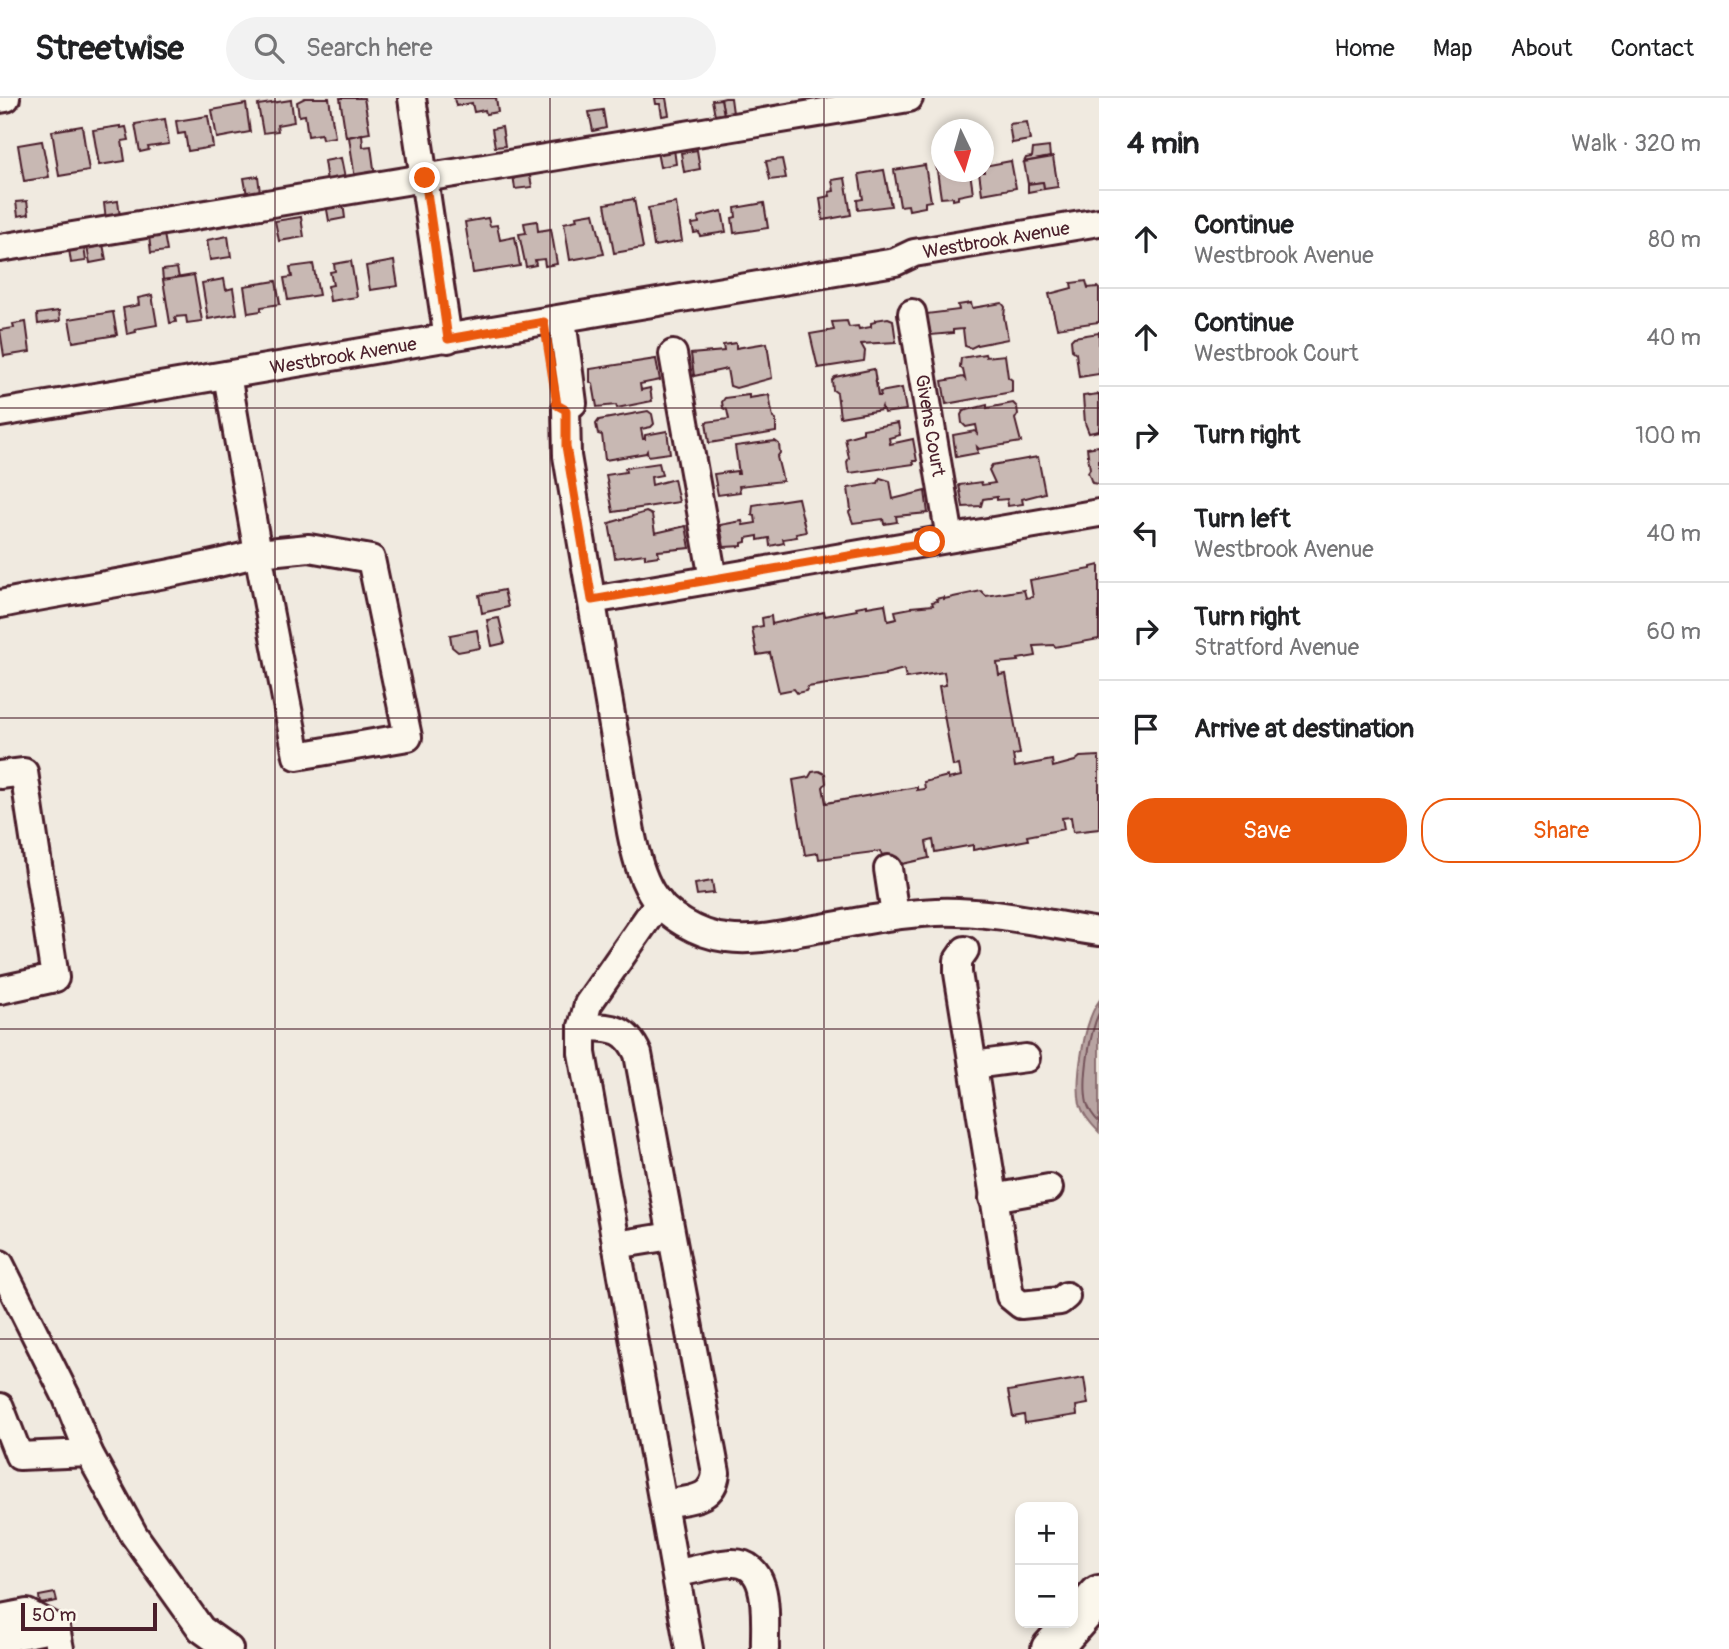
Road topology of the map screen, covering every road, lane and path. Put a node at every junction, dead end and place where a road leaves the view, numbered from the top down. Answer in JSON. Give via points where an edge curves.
{"nodes":[{"id":1,"x":6,"y":98,"type":"edge"},
{"id":2,"x":412,"y":98,"type":"edge"},
{"id":3,"x":909,"y":98,"type":"edge"},
{"id":4,"x":0,"y":99,"type":"edge"},
{"id":5,"x":425,"y":178,"type":"junction"},
{"id":6,"x":1099,"y":222,"type":"edge"},
{"id":7,"x":1099,"y":233,"type":"edge"},
{"id":8,"x":0,"y":248,"type":"edge"},
{"id":9,"x":895,"y":262,"type":"junction"},
{"id":10,"x":912,"y":313,"type":"dead end"},
{"id":11,"x":553,"y":321,"type":"junction"},
{"id":12,"x":448,"y":339,"type":"junction"},
{"id":13,"x":673,"y":354,"type":"dead end"},
{"id":14,"x":227,"y":375,"type":"junction"},
{"id":15,"x":0,"y":412,"type":"edge"},
{"id":16,"x":1099,"y":513,"type":"edge"},
{"id":17,"x":950,"y":538,"type":"junction"},
{"id":18,"x":258,"y":553,"type":"junction"},
{"id":19,"x":713,"y":579,"type":"junction"},
{"id":20,"x":592,"y":600,"type":"junction"},
{"id":21,"x":0,"y":604,"type":"edge"},
{"id":22,"x":0,"y":775,"type":"edge"},
{"id":23,"x":888,"y":869,"type":"dead end"},
{"id":24,"x":659,"y":902,"type":"junction"},
{"id":25,"x":895,"y":915,"type":"junction"},
{"id":26,"x":1099,"y":932,"type":"edge"},
{"id":27,"x":965,"y":950,"type":"dead end"},
{"id":28,"x":0,"y":990,"type":"edge"},
{"id":29,"x":582,"y":1027,"type":"junction"},
{"id":30,"x":1026,"y":1058,"type":"dead end"},
{"id":31,"x":974,"y":1065,"type":"junction"},
{"id":32,"x":1049,"y":1188,"type":"dead end"},
{"id":33,"x":993,"y":1198,"type":"junction"},
{"id":34,"x":671,"y":1236,"type":"junction"},
{"id":35,"x":616,"y":1245,"type":"junction"},
{"id":36,"x":0,"y":1264,"type":"edge"},
{"id":37,"x":1066,"y":1296,"type":"dead end"},
{"id":38,"x":0,"y":1407,"type":"edge"},
{"id":39,"x":89,"y":1453,"type":"junction"},
{"id":40,"x":664,"y":1504,"type":"junction"},
{"id":41,"x":677,"y":1573,"type":"junction"},
{"id":42,"x":1099,"y":1595,"type":"edge"},
{"id":43,"x":1,"y":1618,"type":"edge"},
{"id":44,"x":58,"y":1638,"type":"edge"},
{"id":45,"x":0,"y":1639,"type":"edge"},
{"id":46,"x":229,"y":1649,"type":"edge"},
{"id":47,"x":689,"y":1649,"type":"edge"},
{"id":48,"x":765,"y":1649,"type":"edge"},
{"id":49,"x":1051,"y":1649,"type":"edge"}],
"edges":[{"from":1,"to":4,"type":"street"},
{"from":2,"to":5,"type":"street"},
{"from":3,"to":5,"type":"street"},
{"from":5,"to":8,"type":"street"},
{"from":5,"to":12,"type":"street"},
{"from":6,"to":9,"type":"street","name":"Westbrook Avenue","via":[[914,253]]},
{"from":7,"to":9,"type":"street","name":"Westbrook Avenue","via":[[1000,256]]},
{"from":9,"to":11,"type":"street","name":"Westbrook Avenue"},
{"from":10,"to":17,"type":"street","name":"Givens Court"},
{"from":11,"to":12,"type":"street","name":"Westbrook Avenue"},
{"from":11,"to":20,"type":"street","via":[[572,393],[573,403],[566,410],[566,446]]},
{"from":12,"to":14,"type":"street","name":"Westbrook Avenue"},
{"from":13,"to":19,"type":"street"},
{"from":14,"to":15,"type":"street","name":"Westbrook Avenue"},
{"from":14,"to":18,"type":"street"},
{"from":16,"to":17,"type":"street"},
{"from":17,"to":19,"type":"street"},
{"from":18,"to":18,"type":"street","via":[[309,548],[371,559],[408,737],[297,756]]},
{"from":18,"to":21,"type":"street","via":[[198,569]]},
{"from":19,"to":20,"type":"street"},
{"from":20,"to":24,"type":"street","via":[[631,832],[643,876]]},
{"from":22,"to":28,"type":"street","via":[[24,772],[55,978]]},
{"from":23,"to":25,"type":"street"},
{"from":24,"to":25,"type":"street","via":[[699,931],[743,940]]},
{"from":24,"to":29,"type":"street","via":[[596,990]]},
{"from":25,"to":26,"type":"street","via":[[974,914]]},
{"from":27,"to":31,"type":"street","via":[[958,960],[958,973]]},
{"from":29,"to":34,"type":"street","via":[[613,1028],[625,1034],[638,1054]]},
{"from":29,"to":35,"type":"street","via":[[583,1068]]},
{"from":30,"to":31,"type":"street"},
{"from":31,"to":33,"type":"street"},
{"from":32,"to":33,"type":"street"},
{"from":33,"to":37,"type":"street","via":[[1014,1301],[1021,1305],[1060,1301]]},
{"from":34,"to":35,"type":"street"},
{"from":34,"to":40,"type":"street","via":[[716,1473],[712,1490],[704,1496]]},
{"from":35,"to":40,"type":"street"},
{"from":36,"to":39,"type":"street","via":[[67,1398]]},
{"from":38,"to":39,"type":"street","via":[[19,1456]]},
{"from":39,"to":46,"type":"street","via":[[134,1535],[201,1629]]},
{"from":40,"to":41,"type":"street"},
{"from":41,"to":47,"type":"street"},
{"from":41,"to":48,"type":"street","via":[[733,1563],[754,1571],[764,1594]]},
{"from":42,"to":49,"type":"highway"},
{"from":43,"to":44,"type":"street","via":[[27,1613]]},
{"from":44,"to":45,"type":"street"}]}
